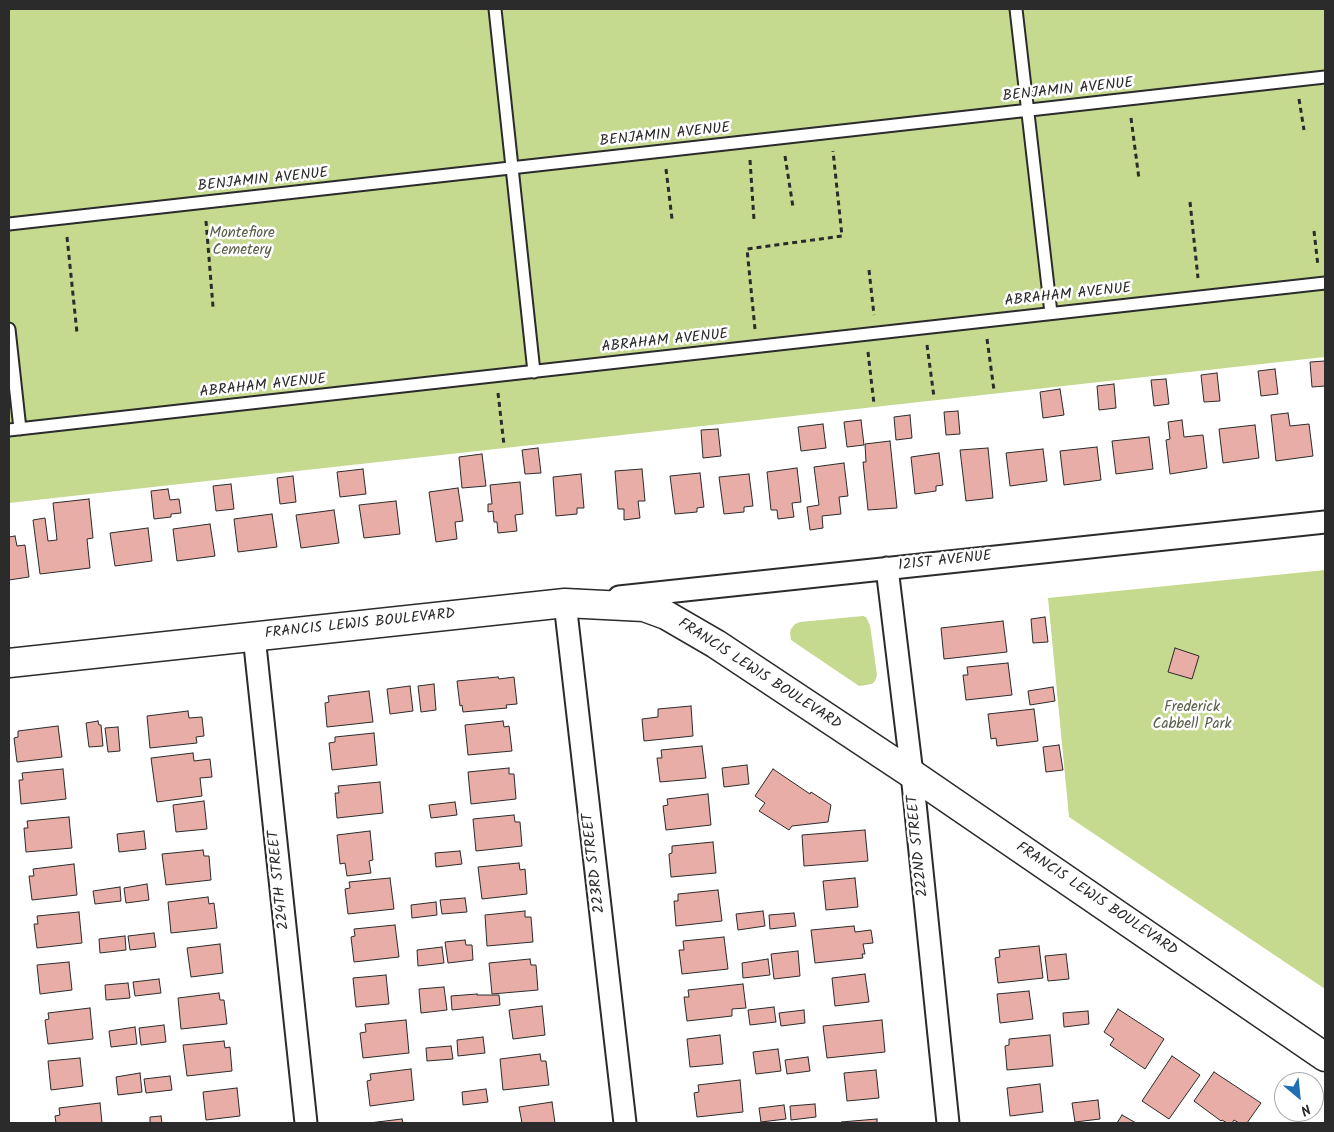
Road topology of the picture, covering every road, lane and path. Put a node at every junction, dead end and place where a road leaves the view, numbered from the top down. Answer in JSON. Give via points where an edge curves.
{"nodes":[{"id":1,"x":495,"y":9,"type":"edge"},
{"id":2,"x":1016,"y":9,"type":"edge"},
{"id":3,"x":1325,"y":77,"type":"edge"},
{"id":4,"x":1296,"y":81,"type":"junction"},
{"id":5,"x":1129,"y":99,"type":"junction"},
{"id":6,"x":1027,"y":111,"type":"junction"},
{"id":7,"x":1304,"y":130,"type":"dead end"},
{"id":8,"x":831,"y":132,"type":"junction"},
{"id":9,"x":782,"y":138,"type":"junction"},
{"id":10,"x":748,"y":142,"type":"junction"},
{"id":11,"x":664,"y":151,"type":"junction"},
{"id":12,"x":513,"y":168,"type":"junction"},
{"id":13,"x":1139,"y":179,"type":"dead end"},
{"id":14,"x":204,"y":202,"type":"junction"},
{"id":15,"x":1190,"y":202,"type":"dead end"},
{"id":16,"x":792,"y":207,"type":"dead end"},
{"id":17,"x":65,"y":218,"type":"junction"},
{"id":18,"x":672,"y":219,"type":"dead end"},
{"id":19,"x":754,"y":220,"type":"dead end"},
{"id":20,"x":9,"y":224,"type":"edge"},
{"id":21,"x":1314,"y":231,"type":"dead end"},
{"id":22,"x":869,"y":270,"type":"dead end"},
{"id":23,"x":1322,"y":283,"type":"edge"},
{"id":24,"x":1200,"y":297,"type":"junction"},
{"id":25,"x":213,"y":307,"type":"dead end"},
{"id":26,"x":1051,"y":313,"type":"junction"},
{"id":27,"x":984,"y":321,"type":"junction"},
{"id":28,"x":924,"y":328,"type":"junction"},
{"id":29,"x":9,"y":329,"type":"edge"},
{"id":30,"x":77,"y":333,"type":"dead end"},
{"id":31,"x":871,"y":334,"type":"junction"},
{"id":32,"x":757,"y":346,"type":"junction"},
{"id":33,"x":534,"y":372,"type":"junction"},
{"id":34,"x":496,"y":376,"type":"junction"},
{"id":35,"x":994,"y":390,"type":"dead end"},
{"id":36,"x":934,"y":397,"type":"dead end"},
{"id":37,"x":874,"y":404,"type":"dead end"},
{"id":38,"x":14,"y":430,"type":"edge"},
{"id":39,"x":504,"y":444,"type":"dead end"},
{"id":40,"x":1325,"y":522,"type":"edge"},
{"id":41,"x":887,"y":568,"type":"junction"},
{"id":42,"x":565,"y":603,"type":"junction"},
{"id":43,"x":254,"y":636,"type":"junction"},
{"id":44,"x":9,"y":664,"type":"edge"},
{"id":45,"x":912,"y":774,"type":"junction"},
{"id":46,"x":1325,"y":1057,"type":"edge"},
{"id":47,"x":306,"y":1123,"type":"edge"},
{"id":48,"x":625,"y":1123,"type":"edge"},
{"id":49,"x":948,"y":1123,"type":"edge"}],
"edges":[{"from":1,"to":12,"type":"lane"},
{"from":2,"to":6,"type":"lane"},
{"from":3,"to":4,"type":"lane","name":"BENJAMIN AVENUE"},
{"from":4,"to":5,"type":"lane","name":"BENJAMIN AVENUE"},
{"from":4,"to":7,"type":"path"},
{"from":5,"to":6,"type":"lane","name":"BENJAMIN AVENUE"},
{"from":5,"to":13,"type":"path"},
{"from":6,"to":8,"type":"lane","name":"BENJAMIN AVENUE"},
{"from":6,"to":26,"type":"lane"},
{"from":8,"to":9,"type":"lane","name":"BENJAMIN AVENUE"},
{"from":8,"to":32,"type":"path","via":[[842,236],[747,249]]},
{"from":9,"to":10,"type":"lane","name":"BENJAMIN AVENUE"},
{"from":9,"to":16,"type":"path"},
{"from":10,"to":11,"type":"lane","name":"BENJAMIN AVENUE"},
{"from":10,"to":19,"type":"path"},
{"from":11,"to":12,"type":"lane","name":"BENJAMIN AVENUE"},
{"from":11,"to":18,"type":"path"},
{"from":12,"to":14,"type":"lane","name":"BENJAMIN AVENUE"},
{"from":12,"to":33,"type":"lane"},
{"from":14,"to":17,"type":"lane","name":"BENJAMIN AVENUE"},
{"from":14,"to":25,"type":"path"},
{"from":15,"to":24,"type":"path"},
{"from":17,"to":20,"type":"lane","name":"BENJAMIN AVENUE"},
{"from":17,"to":30,"type":"path"},
{"from":21,"to":23,"type":"path"},
{"from":22,"to":31,"type":"path"},
{"from":23,"to":24,"type":"lane","name":"ABRAHAM AVENUE"},
{"from":24,"to":26,"type":"lane","name":"ABRAHAM AVENUE"},
{"from":26,"to":27,"type":"lane","name":"ABRAHAM AVENUE"},
{"from":27,"to":28,"type":"lane","name":"ABRAHAM AVENUE"},
{"from":27,"to":35,"type":"path"},
{"from":28,"to":31,"type":"lane","name":"ABRAHAM AVENUE"},
{"from":28,"to":36,"type":"path"},
{"from":29,"to":38,"type":"lane"},
{"from":31,"to":32,"type":"lane","name":"ABRAHAM AVENUE"},
{"from":31,"to":37,"type":"path"},
{"from":32,"to":33,"type":"lane","name":"ABRAHAM AVENUE"},
{"from":33,"to":34,"type":"lane","name":"ABRAHAM AVENUE"},
{"from":34,"to":38,"type":"lane","name":"ABRAHAM AVENUE"},
{"from":34,"to":39,"type":"path"},
{"from":40,"to":41,"type":"street","name":"121ST AVENUE"},
{"from":41,"to":42,"type":"street","name":"121ST AVENUE"},
{"from":41,"to":45,"type":"street","name":"222ND STREET"},
{"from":42,"to":43,"type":"main road","name":"FRANCIS LEWIS BOULEVARD"},
{"from":42,"to":45,"type":"main road","name":"FRANCIS LEWIS BOULEVARD","via":[[644,607],[666,615],[716,644]]},
{"from":42,"to":48,"type":"street","name":"223RD STREET"},
{"from":43,"to":44,"type":"main road","name":"FRANCIS LEWIS BOULEVARD"},
{"from":43,"to":47,"type":"street","name":"224TH STREET"},
{"from":45,"to":46,"type":"main road","name":"FRANCIS LEWIS BOULEVARD"},
{"from":45,"to":49,"type":"street","name":"222ND STREET"}]}
